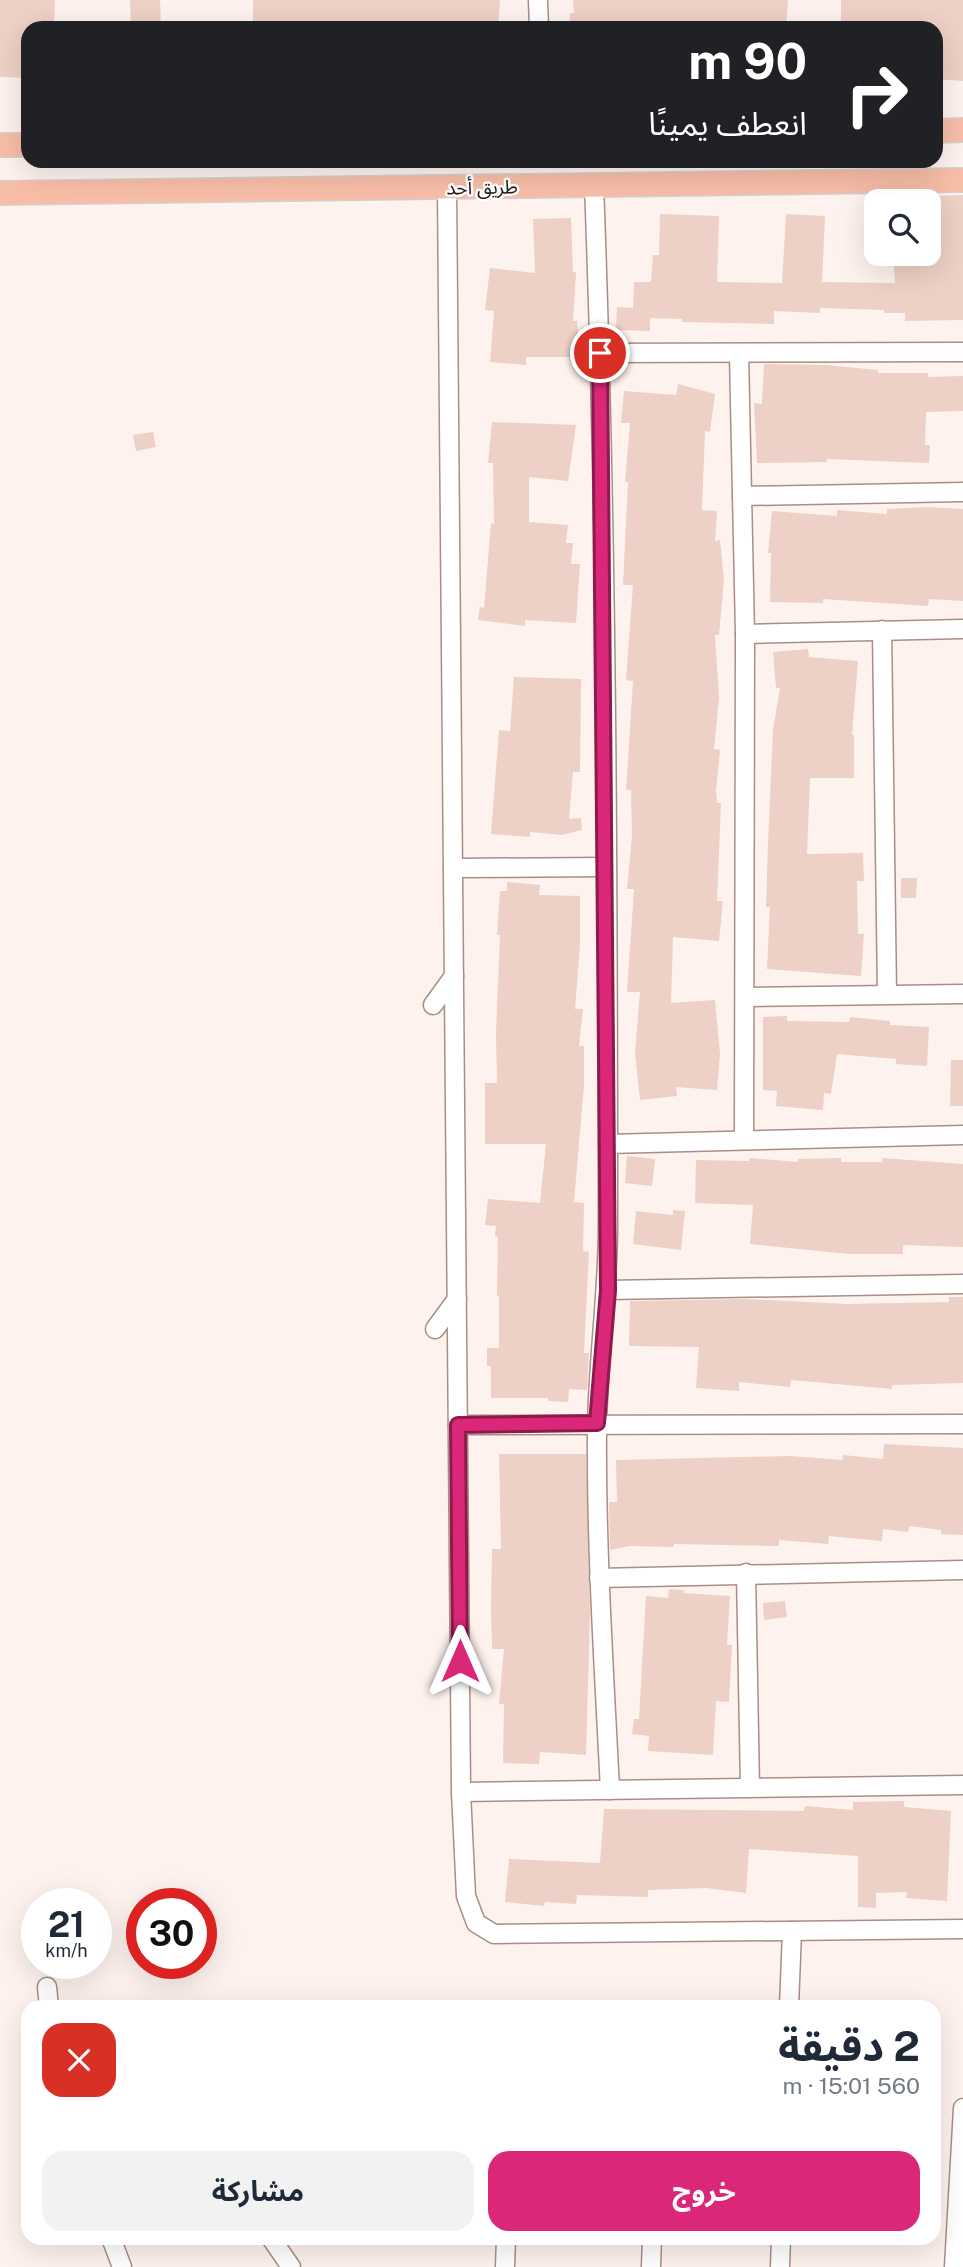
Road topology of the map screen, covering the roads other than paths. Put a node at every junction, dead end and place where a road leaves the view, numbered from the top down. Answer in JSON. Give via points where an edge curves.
{"nodes":[{"id":1,"x":538,"y":0,"type":"edge"},
{"id":2,"x":539,"y":21,"type":"edge"},
{"id":3,"x":963,"y":130,"type":"edge"},
{"id":4,"x":943,"y":131,"type":"edge"},
{"id":5,"x":0,"y":145,"type":"edge"},
{"id":6,"x":21,"y":145,"type":"edge"},
{"id":7,"x":963,"y":180,"type":"edge"},
{"id":8,"x":594,"y":184,"type":"junction"},
{"id":9,"x":447,"y":188,"type":"junction"},
{"id":10,"x":0,"y":193,"type":"edge"},
{"id":11,"x":963,"y":352,"type":"edge"},
{"id":12,"x":600,"y":353,"type":"junction"},
{"id":13,"x":739,"y":354,"type":"junction"},
{"id":14,"x":963,"y":492,"type":"edge"},
{"id":15,"x":742,"y":496,"type":"junction"},
{"id":16,"x":963,"y":628,"type":"edge"},
{"id":17,"x":882,"y":630,"type":"junction"},
{"id":18,"x":745,"y":634,"type":"junction"},
{"id":19,"x":605,"y":867,"type":"junction"},
{"id":20,"x":453,"y":868,"type":"junction"},
{"id":21,"x":454,"y":976,"type":"junction"},
{"id":22,"x":963,"y":993,"type":"edge"},
{"id":23,"x":887,"y":994,"type":"junction"},
{"id":24,"x":747,"y":997,"type":"junction"},
{"id":25,"x":433,"y":1005,"type":"dead end"},
{"id":26,"x":963,"y":1135,"type":"edge"},
{"id":27,"x":744,"y":1139,"type":"junction"},
{"id":28,"x":608,"y":1144,"type":"junction"},
{"id":29,"x":963,"y":1283,"type":"edge"},
{"id":30,"x":608,"y":1290,"type":"junction"},
{"id":31,"x":457,"y":1299,"type":"junction"},
{"id":32,"x":435,"y":1329,"type":"dead end"},
{"id":33,"x":597,"y":1423,"type":"junction"},
{"id":34,"x":963,"y":1424,"type":"edge"},
{"id":35,"x":458,"y":1425,"type":"junction"},
{"id":36,"x":963,"y":1570,"type":"edge"},
{"id":37,"x":746,"y":1573,"type":"junction"},
{"id":38,"x":599,"y":1578,"type":"junction"},
{"id":39,"x":963,"y":1786,"type":"edge"},
{"id":40,"x":750,"y":1787,"type":"junction"},
{"id":41,"x":610,"y":1790,"type":"junction"},
{"id":42,"x":461,"y":1792,"type":"junction"},
{"id":43,"x":963,"y":1929,"type":"edge"},
{"id":44,"x":792,"y":1931,"type":"junction"},
{"id":45,"x":47,"y":1987,"type":"dead end"},
{"id":46,"x":48,"y":2000,"type":"edge"},
{"id":47,"x":789,"y":2000,"type":"edge"},
{"id":48,"x":963,"y":2108,"type":"edge"},
{"id":49,"x":114,"y":2245,"type":"edge"},
{"id":50,"x":276,"y":2245,"type":"edge"},
{"id":51,"x":506,"y":2245,"type":"edge"},
{"id":52,"x":652,"y":2245,"type":"edge"},
{"id":53,"x":781,"y":2245,"type":"edge"},
{"id":54,"x":122,"y":2267,"type":"edge"},
{"id":55,"x":291,"y":2267,"type":"edge"},
{"id":56,"x":505,"y":2267,"type":"edge"},
{"id":57,"x":651,"y":2267,"type":"edge"},
{"id":58,"x":780,"y":2267,"type":"edge"},
{"id":59,"x":954,"y":2267,"type":"edge"}],
"edges":[{"from":1,"to":2,"type":"street"},
{"from":3,"to":4,"type":"main road"},
{"from":5,"to":6,"type":"main road"},
{"from":7,"to":8,"type":"main road","name":"طريق أحد"},
{"from":8,"to":9,"type":"main road","name":"طريق أحد"},
{"from":8,"to":12,"type":"street"},
{"from":9,"to":10,"type":"main road","name":"طريق أحد"},
{"from":9,"to":20,"type":"street"},
{"from":11,"to":13,"type":"street"},
{"from":12,"to":13,"type":"street"},
{"from":12,"to":19,"type":"street"},
{"from":13,"to":15,"type":"street"},
{"from":14,"to":15,"type":"street"},
{"from":15,"to":18,"type":"street"},
{"from":16,"to":17,"type":"street"},
{"from":17,"to":18,"type":"street"},
{"from":17,"to":23,"type":"street"},
{"from":18,"to":24,"type":"street"},
{"from":19,"to":20,"type":"street"},
{"from":19,"to":28,"type":"street"},
{"from":20,"to":21,"type":"street"},
{"from":21,"to":25,"type":"street"},
{"from":21,"to":31,"type":"street"},
{"from":22,"to":23,"type":"street"},
{"from":23,"to":24,"type":"street"},
{"from":24,"to":27,"type":"street"},
{"from":26,"to":27,"type":"street"},
{"from":27,"to":28,"type":"street"},
{"from":28,"to":30,"type":"street"},
{"from":29,"to":30,"type":"street"},
{"from":30,"to":33,"type":"street"},
{"from":31,"to":32,"type":"street"},
{"from":31,"to":35,"type":"street"},
{"from":33,"to":34,"type":"street"},
{"from":33,"to":35,"type":"street"},
{"from":33,"to":38,"type":"street"},
{"from":35,"to":42,"type":"street"},
{"from":36,"to":37,"type":"street"},
{"from":37,"to":38,"type":"street"},
{"from":37,"to":40,"type":"street"},
{"from":38,"to":41,"type":"street"},
{"from":39,"to":40,"type":"street"},
{"from":40,"to":41,"type":"street"},
{"from":41,"to":42,"type":"street"},
{"from":42,"to":44,"type":"street","via":[[466,1896],[476,1923],[494,1934]]},
{"from":43,"to":44,"type":"street"},
{"from":44,"to":47,"type":"street"},
{"from":45,"to":46,"type":"street"},
{"from":48,"to":59,"type":"street"},
{"from":49,"to":54,"type":"street"},
{"from":50,"to":55,"type":"street"},
{"from":51,"to":56,"type":"street"},
{"from":52,"to":57,"type":"street"},
{"from":53,"to":58,"type":"street"}]}
